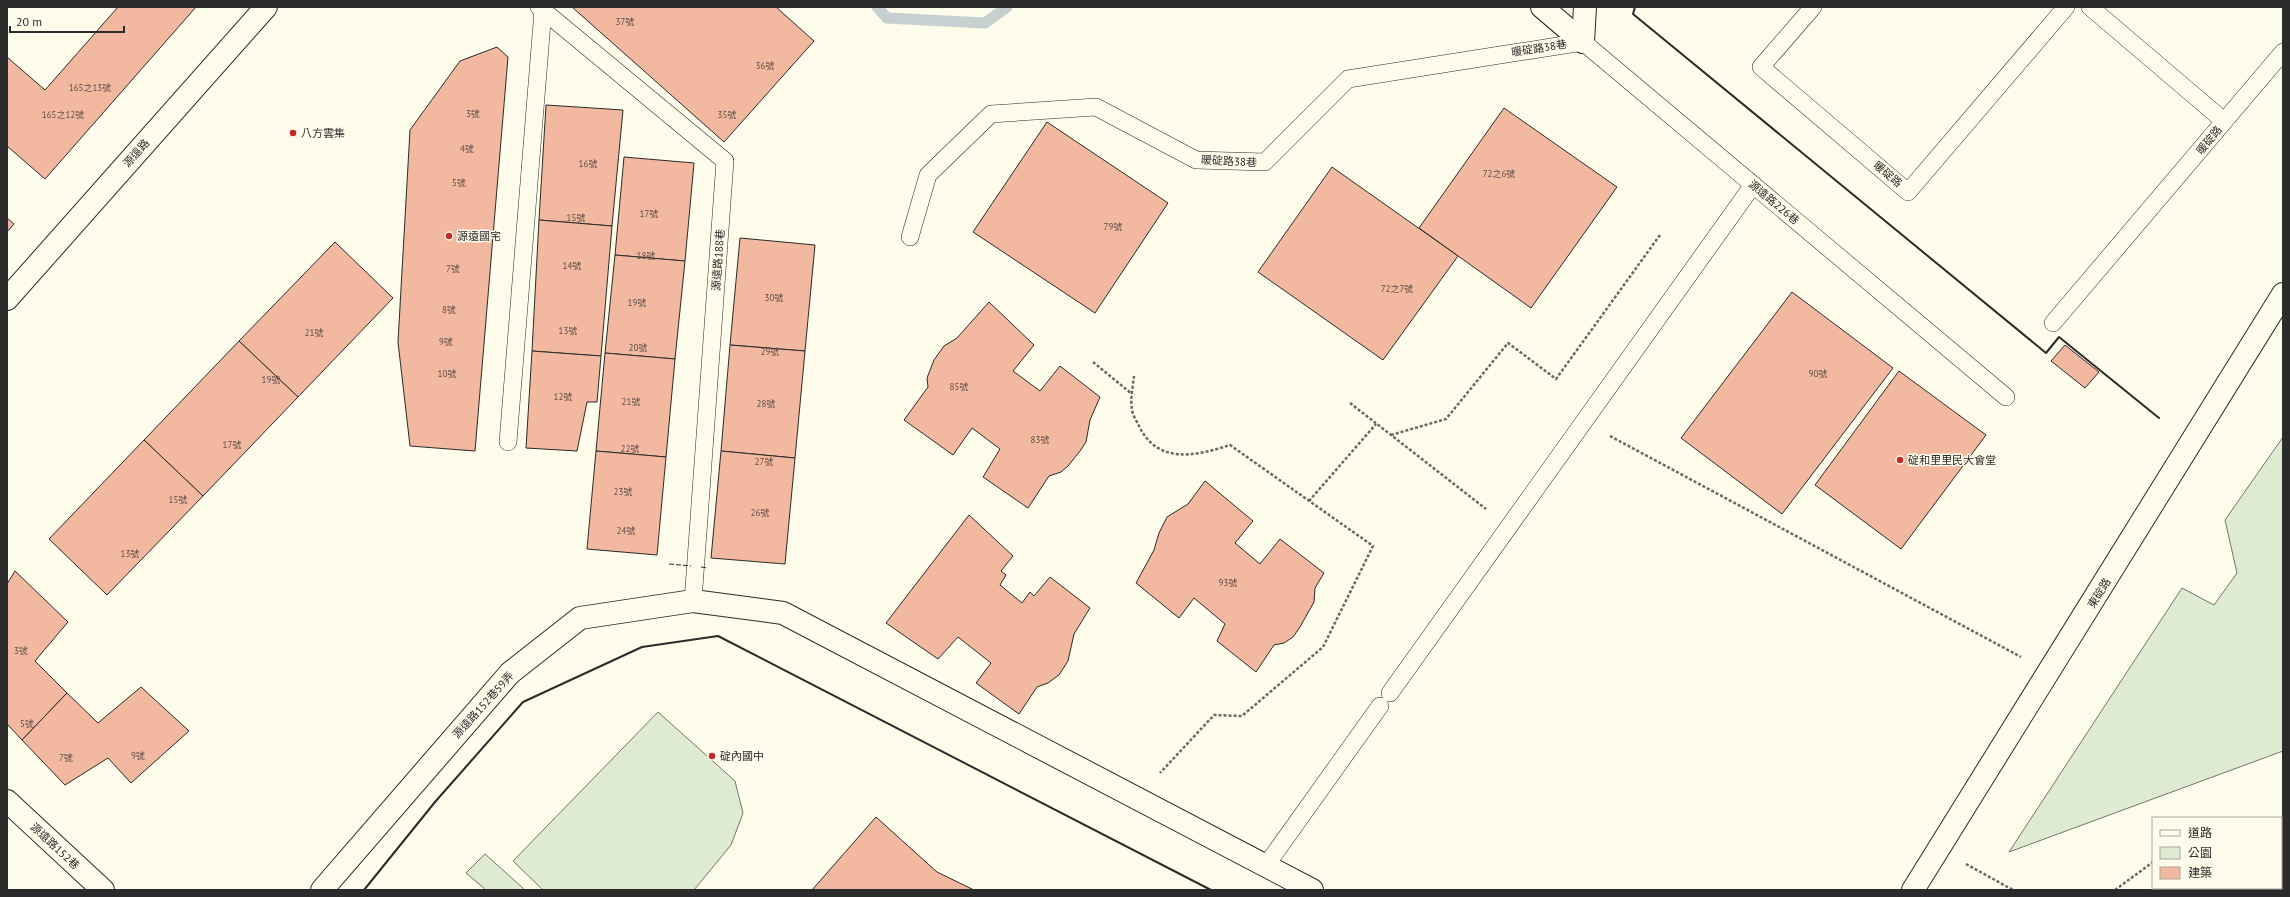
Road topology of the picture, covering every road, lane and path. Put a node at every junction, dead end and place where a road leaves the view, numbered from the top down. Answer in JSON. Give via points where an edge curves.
{"nodes":[{"id":1,"x":266,"y":7,"type":"edge"},
{"id":2,"x":1542,"y":7,"type":"edge"},
{"id":3,"x":1585,"y":7,"type":"edge"},
{"id":4,"x":1813,"y":7,"type":"edge"},
{"id":5,"x":2066,"y":7,"type":"edge"},
{"id":6,"x":2090,"y":7,"type":"edge"},
{"id":7,"x":541,"y":8,"type":"edge"},
{"id":8,"x":1583,"y":42,"type":"junction"},
{"id":9,"x":2283,"y":52,"type":"edge"},
{"id":10,"x":2224,"y":121,"type":"junction"},
{"id":11,"x":1753,"y":185,"type":"junction"},
{"id":12,"x":1660,"y":235,"type":"dead end"},
{"id":13,"x":910,"y":237,"type":"dead end"},
{"id":14,"x":2283,"y":294,"type":"edge"},
{"id":15,"x":7,"y":299,"type":"edge"},
{"id":16,"x":2053,"y":323,"type":"dead end"},
{"id":17,"x":1093,"y":362,"type":"dead end"},
{"id":18,"x":1134,"y":376,"type":"dead end"},
{"id":19,"x":1132,"y":394,"type":"junction"},
{"id":20,"x":2006,"y":397,"type":"dead end"},
{"id":21,"x":1350,"y":403,"type":"dead end"},
{"id":22,"x":1584,"y":422,"type":"junction"},
{"id":23,"x":1376,"y":424,"type":"junction"},
{"id":24,"x":1391,"y":435,"type":"junction"},
{"id":25,"x":508,"y":442,"type":"dead end"},
{"id":26,"x":1309,"y":501,"type":"junction"},
{"id":27,"x":1509,"y":527,"type":"junction"},
{"id":28,"x":694,"y":601,"type":"junction"},
{"id":29,"x":2050,"y":672,"type":"junction"},
{"id":30,"x":1160,"y":773,"type":"dead end"},
{"id":31,"x":7,"y":801,"type":"edge"},
{"id":32,"x":1938,"y":848,"type":"junction"},
{"id":33,"x":2152,"y":863,"type":"edge"},
{"id":34,"x":1265,"y":867,"type":"junction"},
{"id":35,"x":103,"y":890,"type":"edge"},
{"id":36,"x":322,"y":890,"type":"edge"},
{"id":37,"x":1312,"y":890,"type":"edge"},
{"id":38,"x":1913,"y":890,"type":"edge"},
{"id":39,"x":2013,"y":890,"type":"edge"},
{"id":40,"x":2115,"y":890,"type":"edge"}],
"edges":[{"from":1,"to":15,"type":"street","name":"源遠路"},
{"from":2,"to":8,"type":"street","name":"源遠路226巷"},
{"from":3,"to":8,"type":"street"},
{"from":4,"to":5,"type":"lane","name":"暖碇路","via":[[1761,67],[1908,192]]},
{"from":6,"to":10,"type":"lane","name":"暖碇路"},
{"from":7,"to":25,"type":"lane"},
{"from":7,"to":28,"type":"lane","name":"源遠路188巷","via":[[725,161]]},
{"from":8,"to":11,"type":"lane","name":"源遠路226巷"},
{"from":8,"to":13,"type":"lane","name":"暖碇路38巷","via":[[1348,79],[1265,162],[1196,160],[1096,107],[991,114],[928,175]]},
{"from":9,"to":10,"type":"lane","name":"暖碇路"},
{"from":10,"to":16,"type":"lane","name":"暖碇路"},
{"from":11,"to":20,"type":"lane","name":"源遠路226巷"},
{"from":11,"to":22,"type":"lane"},
{"from":12,"to":24,"type":"path","via":[[1556,379],[1508,343],[1446,419]]},
{"from":14,"to":29,"type":"street","name":"東碇路"},
{"from":17,"to":19,"type":"path"},
{"from":18,"to":19,"type":"path"},
{"from":19,"to":26,"type":"path","via":[[1132,410],[1145,438],[1164,453],[1186,455],[1230,445]]},
{"from":21,"to":23,"type":"path"},
{"from":22,"to":27,"type":"lane"},
{"from":22,"to":29,"type":"path"},
{"from":23,"to":24,"type":"path"},
{"from":23,"to":26,"type":"path"},
{"from":24,"to":27,"type":"path"},
{"from":26,"to":30,"type":"path","via":[[1373,546],[1323,647],[1242,716],[1214,715]]},
{"from":27,"to":34,"type":"lane"},
{"from":28,"to":34,"type":"street","name":"源遠路152巷59弄","via":[[784,613]]},
{"from":28,"to":36,"type":"street","name":"源遠路152巷59弄","via":[[580,618],[510,673]]},
{"from":29,"to":32,"type":"street","name":"東碇路"},
{"from":31,"to":35,"type":"street","name":"源遠路152巷"},
{"from":32,"to":38,"type":"street","name":"東碇路"},
{"from":32,"to":39,"type":"path"},
{"from":33,"to":40,"type":"path"},
{"from":34,"to":37,"type":"street","name":"源遠路152巷59弄"}]}
